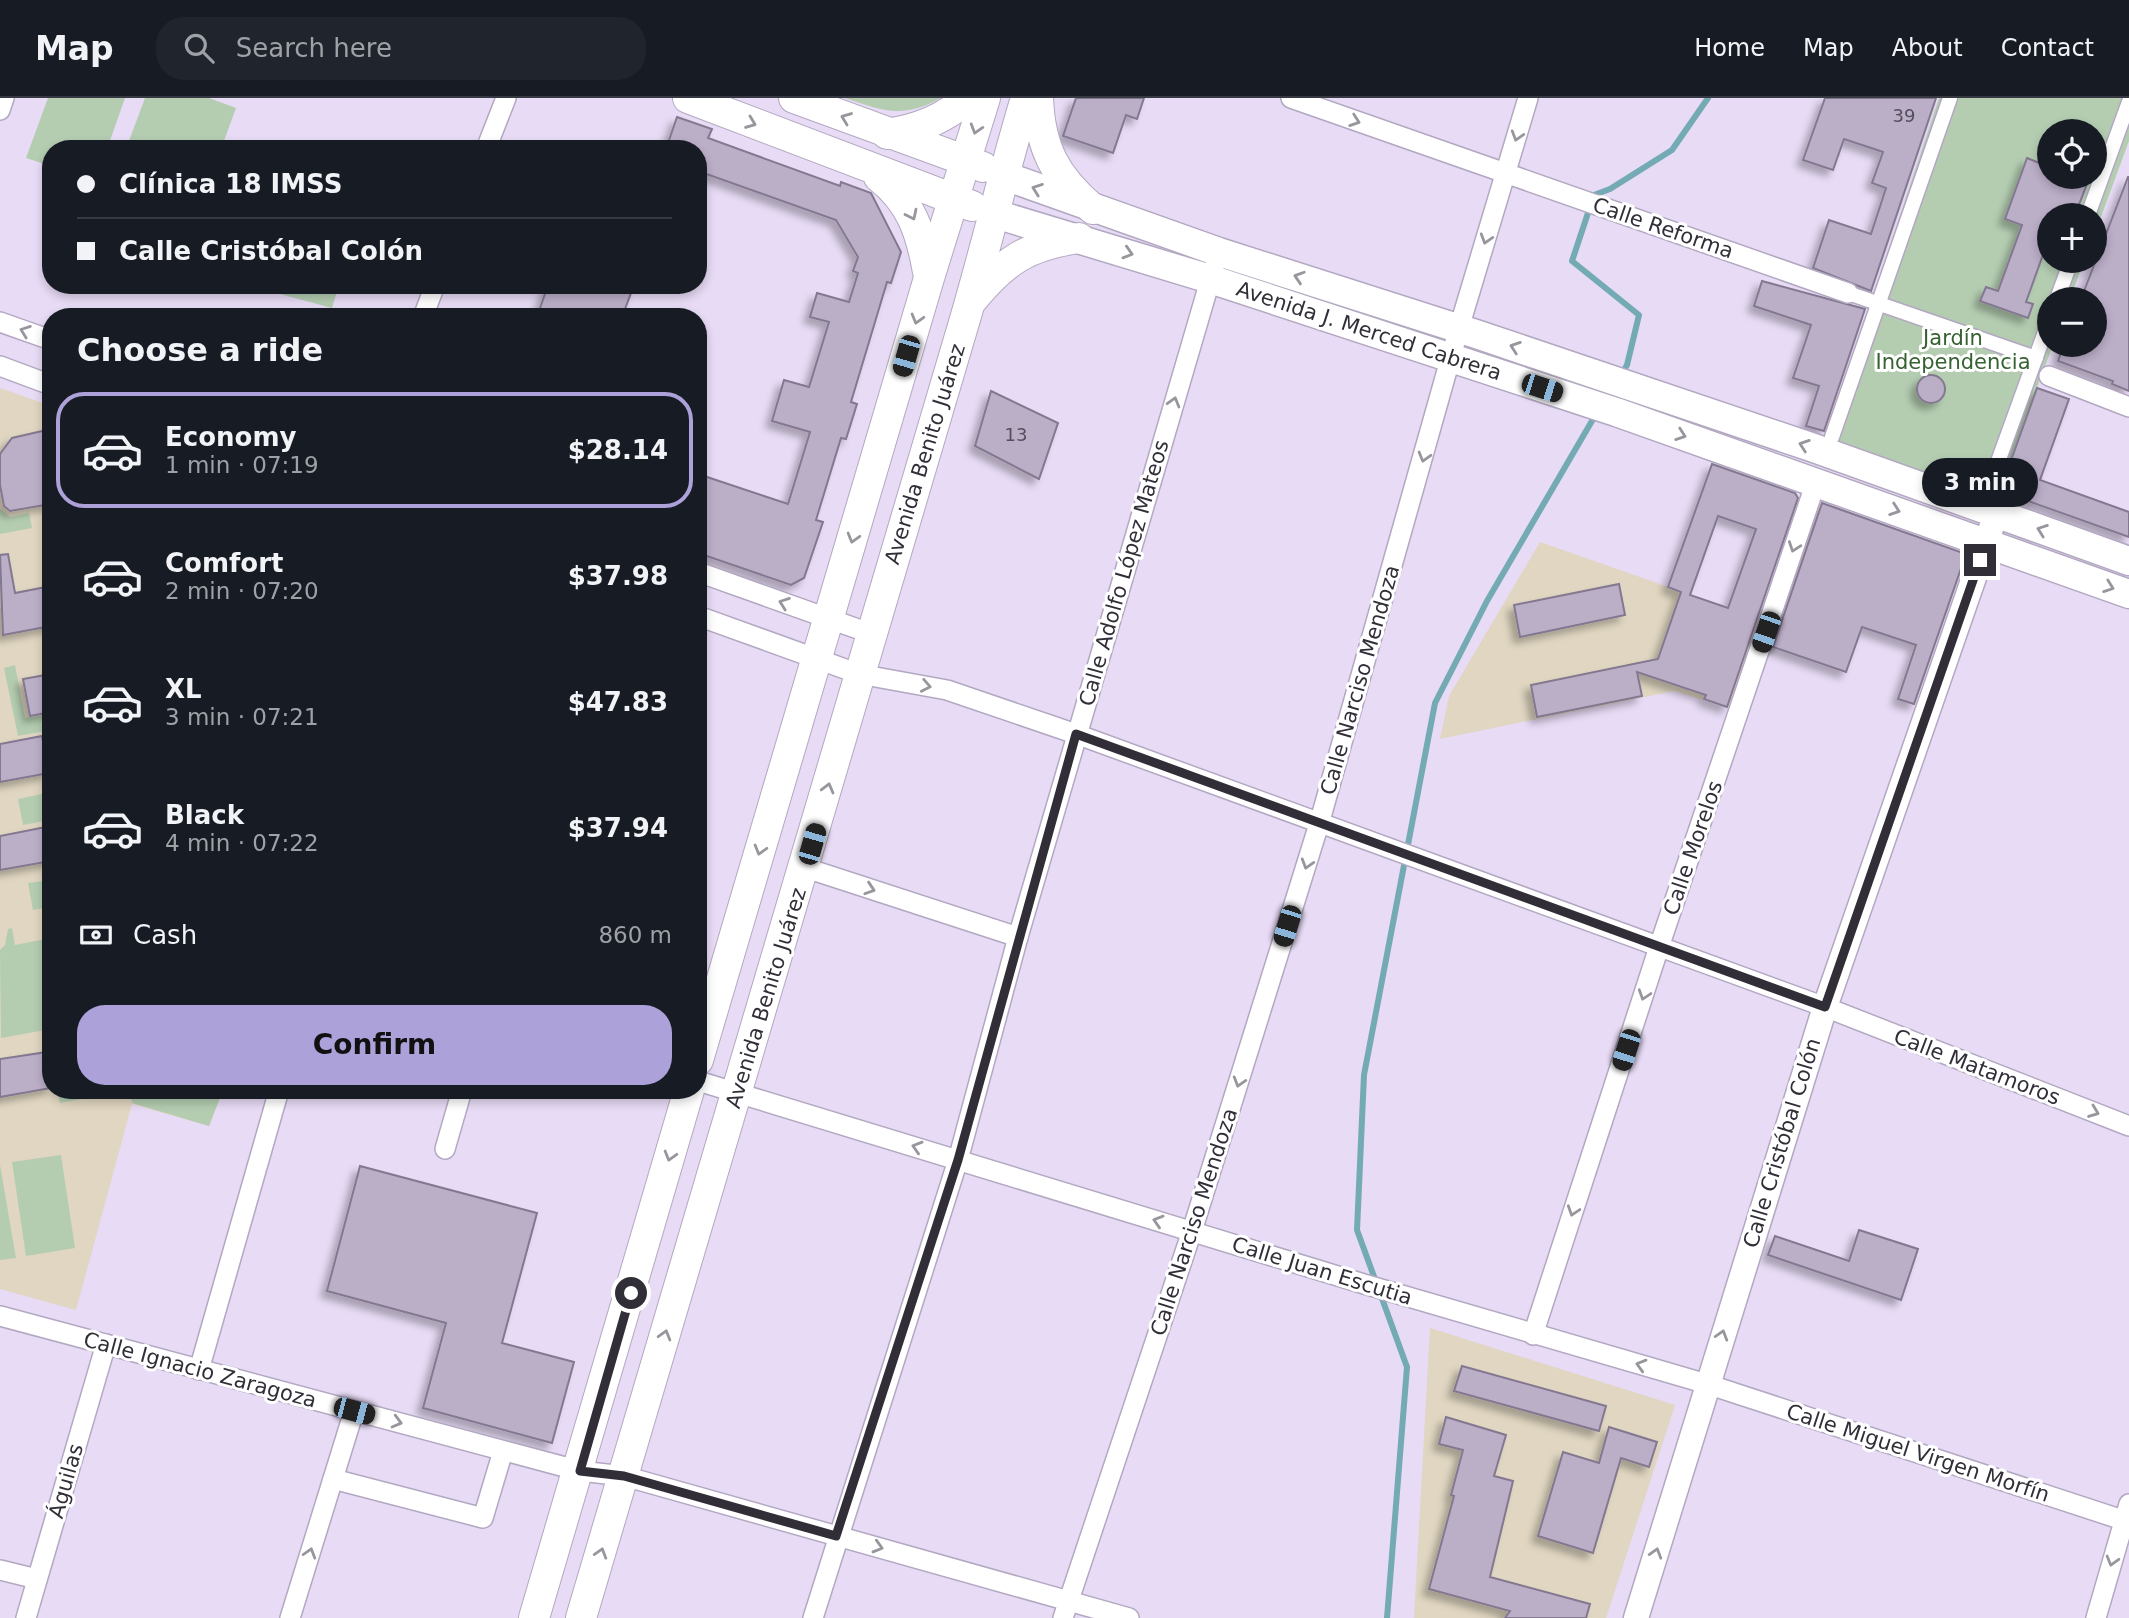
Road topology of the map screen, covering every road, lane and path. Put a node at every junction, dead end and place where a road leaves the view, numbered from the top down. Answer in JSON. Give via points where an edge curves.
{"nodes":[{"id":1,"x":4,"y":98,"type":"edge"},
{"id":2,"x":506,"y":98,"type":"edge"},
{"id":3,"x":688,"y":98,"type":"edge"},
{"id":4,"x":794,"y":98,"type":"edge"},
{"id":5,"x":968,"y":98,"type":"edge"},
{"id":6,"x":985,"y":98,"type":"edge"},
{"id":7,"x":1026,"y":98,"type":"edge"},
{"id":8,"x":1038,"y":98,"type":"edge"},
{"id":9,"x":1291,"y":98,"type":"edge"},
{"id":10,"x":1528,"y":98,"type":"edge"},
{"id":11,"x":1950,"y":98,"type":"edge"},
{"id":12,"x":2129,"y":102,"type":"edge"},
{"id":13,"x":0,"y":110,"type":"edge"},
{"id":14,"x":887,"y":134,"type":"junction"},
{"id":15,"x":490,"y":140,"type":"edge"},
{"id":16,"x":966,"y":161,"type":"junction"},
{"id":17,"x":867,"y":168,"type":"junction"},
{"id":18,"x":1506,"y":173,"type":"junction"},
{"id":19,"x":1002,"y":175,"type":"junction"},
{"id":20,"x":954,"y":198,"type":"junction"},
{"id":21,"x":2092,"y":203,"type":"edge"},
{"id":22,"x":1093,"y":209,"type":"junction"},
{"id":23,"x":992,"y":214,"type":"junction"},
{"id":24,"x":1079,"y":238,"type":"junction"},
{"id":25,"x":1219,"y":252,"type":"junction"},
{"id":26,"x":929,"y":278,"type":"junction"},
{"id":27,"x":1210,"y":279,"type":"junction"},
{"id":28,"x":1848,"y":293,"type":"joint"},
{"id":29,"x":970,"y":302,"type":"junction"},
{"id":30,"x":1878,"y":303,"type":"junction"},
{"id":31,"x":0,"y":322,"type":"edge"},
{"id":32,"x":1459,"y":328,"type":"junction"},
{"id":33,"x":42,"y":337,"type":"edge"},
{"id":34,"x":2037,"y":355,"type":"edge"},
{"id":35,"x":2036,"y":358,"type":"junction"},
{"id":36,"x":1452,"y":359,"type":"junction"},
{"id":37,"x":0,"y":366,"type":"edge"},
{"id":38,"x":2049,"y":376,"type":"dead end"},
{"id":39,"x":1615,"y":381,"type":"junction"},
{"id":40,"x":42,"y":382,"type":"edge"},
{"id":41,"x":2129,"y":407,"type":"edge"},
{"id":42,"x":1604,"y":408,"type":"junction"},
{"id":43,"x":1832,"y":437,"type":"dead end"},
{"id":44,"x":1816,"y":482,"type":"junction"},
{"id":45,"x":1991,"y":503,"type":"junction"},
{"id":46,"x":1985,"y":543,"type":"junction"},
{"id":47,"x":2129,"y":561,"type":"edge"},
{"id":48,"x":707,"y":575,"type":"edge"},
{"id":49,"x":2129,"y":594,"type":"edge"},
{"id":50,"x":707,"y":619,"type":"edge"},
{"id":51,"x":829,"y":619,"type":"junction"},
{"id":52,"x":872,"y":634,"type":"junction"},
{"id":53,"x":816,"y":658,"type":"junction"},
{"id":54,"x":859,"y":674,"type":"junction"},
{"id":55,"x":1076,"y":734,"type":"junction"},
{"id":56,"x":1320,"y":824,"type":"junction"},
{"id":57,"x":806,"y":868,"type":"junction"},
{"id":58,"x":1018,"y":937,"type":"junction"},
{"id":59,"x":1659,"y":947,"type":"junction"},
{"id":60,"x":1825,"y":1007,"type":"junction"},
{"id":61,"x":707,"y":1029,"type":"edge"},
{"id":62,"x":707,"y":1083,"type":"edge"},
{"id":63,"x":737,"y":1092,"type":"junction"},
{"id":64,"x":276,"y":1099,"type":"edge"},
{"id":65,"x":459,"y":1099,"type":"edge"},
{"id":66,"x":686,"y":1099,"type":"edge"},
{"id":67,"x":2129,"y":1126,"type":"edge"},
{"id":68,"x":445,"y":1149,"type":"dead end"},
{"id":69,"x":958,"y":1160,"type":"junction"},
{"id":70,"x":1192,"y":1231,"type":"junction"},
{"id":71,"x":0,"y":1316,"type":"edge"},
{"id":72,"x":1534,"y":1335,"type":"junction"},
{"id":73,"x":106,"y":1344,"type":"junction"},
{"id":74,"x":199,"y":1370,"type":"junction"},
{"id":75,"x":1707,"y":1384,"type":"junction"},
{"id":76,"x":354,"y":1411,"type":"junction"},
{"id":77,"x":503,"y":1451,"type":"junction"},
{"id":78,"x":580,"y":1471,"type":"junction"},
{"id":79,"x":624,"y":1476,"type":"junction"},
{"id":80,"x":333,"y":1479,"type":"junction"},
{"id":81,"x":2127,"y":1515,"type":"edge"},
{"id":82,"x":836,"y":1536,"type":"junction"},
{"id":83,"x":0,"y":1570,"type":"edge"},
{"id":84,"x":37,"y":1580,"type":"junction"},
{"id":85,"x":1065,"y":1610,"type":"edge"},
{"id":86,"x":26,"y":1618,"type":"edge"},
{"id":87,"x":290,"y":1618,"type":"edge"},
{"id":88,"x":534,"y":1618,"type":"edge"},
{"id":89,"x":581,"y":1618,"type":"edge"},
{"id":90,"x":813,"y":1618,"type":"edge"},
{"id":91,"x":1129,"y":1618,"type":"edge"},
{"id":92,"x":1636,"y":1618,"type":"edge"},
{"id":93,"x":2096,"y":1618,"type":"edge"}],
"edges":[{"from":1,"to":13,"type":"street"},
{"from":2,"to":15,"type":"street"},
{"from":3,"to":17,"type":"main road","name":"Avenida J. Merced Cabrera","one_way":true},
{"from":14,"to":4,"type":"main road","one_way":true},
{"from":5,"to":14,"type":"main road","via":[[942,118],[910,131]]},
{"from":6,"to":16,"type":"main road","one_way":true},
{"from":7,"to":19,"type":"main road","name":"Avenida Benito Juárez"},
{"from":8,"to":22,"type":"main road","via":[[1039,122],[1049,155],[1068,188]]},
{"from":9,"to":18,"type":"street","name":"Calle Reforma","one_way":true},
{"from":10,"to":18,"type":"street","name":"Calle Narciso Mendoza","one_way":true},
{"from":11,"to":30,"type":"street"},
{"from":12,"to":21,"type":"street"},
{"from":14,"to":16,"type":"main road"},
{"from":16,"to":19,"type":"main road"},
{"from":16,"to":20,"type":"main road"},
{"from":17,"to":20,"type":"main road","name":"Avenida J. Merced Cabrera"},
{"from":17,"to":26,"type":"main road","one_way":true,"via":[[907,204],[922,235]]},
{"from":18,"to":28,"type":"street","name":"Calle Reforma"},
{"from":18,"to":32,"type":"street","name":"Calle Narciso Mendoza","one_way":true},
{"from":22,"to":19,"type":"main road","name":"Avenida J. Merced Cabrera","one_way":true},
{"from":19,"to":23,"type":"main road","name":"Avenida Benito Juárez"},
{"from":20,"to":23,"type":"main road","name":"Avenida J. Merced Cabrera"},
{"from":20,"to":26,"type":"main road"},
{"from":22,"to":25,"type":"main road","name":"Avenida J. Merced Cabrera"},
{"from":23,"to":24,"type":"main road","name":"Avenida J. Merced Cabrera"},
{"from":23,"to":29,"type":"main road","name":"Avenida Benito Juárez"},
{"from":24,"to":27,"type":"main road","name":"Avenida J. Merced Cabrera","one_way":true},
{"from":24,"to":29,"type":"main road","via":[[1049,242],[1017,255]]},
{"from":25,"to":27,"type":"street","name":"Calle Adolfo López Mateos"},
{"from":32,"to":25,"type":"main road","name":"Avenida J. Merced Cabrera","one_way":true},
{"from":26,"to":51,"type":"main road","one_way":true},
{"from":27,"to":36,"type":"main road","name":"Avenida J. Merced Cabrera"},
{"from":55,"to":27,"type":"street","name":"Calle Adolfo López Mateos","one_way":true},
{"from":28,"to":30,"type":"street","name":"Calle Reforma"},
{"from":29,"to":52,"type":"main road","name":"Avenida Benito Juárez"},
{"from":30,"to":35,"type":"street","name":"Calle Reforma"},
{"from":30,"to":43,"type":"street"},
{"from":33,"to":31,"type":"street","one_way":true},
{"from":32,"to":36,"type":"street","name":"Calle Narciso Mendoza"},
{"from":39,"to":32,"type":"main road","name":"Avenida J. Merced Cabrera","one_way":true},
{"from":34,"to":35,"type":"street"},
{"from":35,"to":45,"type":"street"},
{"from":36,"to":42,"type":"main road","name":"Avenida J. Merced Cabrera"},
{"from":36,"to":56,"type":"street","name":"Calle Narciso Mendoza","one_way":true},
{"from":37,"to":40,"type":"street"},
{"from":38,"to":41,"type":"street"},
{"from":39,"to":42,"type":"main road"},
{"from":45,"to":39,"type":"main road","name":"Avenida J. Merced Cabrera","one_way":true},
{"from":42,"to":44,"type":"main road","name":"Avenida J. Merced Cabrera","one_way":true},
{"from":44,"to":46,"type":"main road","name":"Avenida J. Merced Cabrera","one_way":true},
{"from":44,"to":59,"type":"street","name":"Calle Morelos","one_way":true},
{"from":45,"to":46,"type":"street","name":"Calle Cristóbal Colón"},
{"from":47,"to":45,"type":"main road","name":"Avenida J. Merced Cabrera","one_way":true},
{"from":46,"to":49,"type":"main road","name":"Avenida J. Merced Cabrera","one_way":true},
{"from":46,"to":60,"type":"street","name":"Calle Cristóbal Colón"},
{"from":51,"to":48,"type":"street","one_way":true},
{"from":50,"to":53,"type":"street","name":"Calle Matamoros"},
{"from":51,"to":52,"type":"street"},
{"from":51,"to":53,"type":"main road"},
{"from":52,"to":54,"type":"main road","name":"Avenida Benito Juárez"},
{"from":53,"to":54,"type":"street","name":"Calle Matamoros"},
{"from":53,"to":61,"type":"main road","one_way":true},
{"from":54,"to":55,"type":"street","name":"Calle Matamoros","one_way":true,"via":[[947,690]]},
{"from":57,"to":54,"type":"main road","name":"Avenida Benito Juárez","one_way":true},
{"from":55,"to":56,"type":"street","name":"Calle Matamoros"},
{"from":55,"to":58,"type":"street","name":"Calle Adolfo López Mateos"},
{"from":56,"to":59,"type":"street","name":"Calle Matamoros"},
{"from":56,"to":70,"type":"street","name":"Calle Narciso Mendoza","one_way":true},
{"from":57,"to":58,"type":"street","one_way":true},
{"from":57,"to":63,"type":"main road","name":"Avenida Benito Juárez"},
{"from":58,"to":69,"type":"street","name":"Calle Adolfo López Mateos"},
{"from":59,"to":60,"type":"street","name":"Calle Matamoros"},
{"from":59,"to":72,"type":"street","name":"Calle Morelos","one_way":true},
{"from":60,"to":67,"type":"street","name":"Calle Matamoros","one_way":true},
{"from":75,"to":60,"type":"street","name":"Calle Cristóbal Colón","one_way":true},
{"from":62,"to":63,"type":"street","name":"Calle Juan Escutia"},
{"from":69,"to":63,"type":"street","name":"Calle Juan Escutia","one_way":true},
{"from":79,"to":63,"type":"main road","name":"Avenida Benito Juárez","one_way":true},
{"from":64,"to":74,"type":"street"},
{"from":65,"to":68,"type":"street"},
{"from":66,"to":78,"type":"main road","one_way":true},
{"from":70,"to":69,"type":"street","name":"Calle Juan Escutia","one_way":true},
{"from":69,"to":82,"type":"street","name":"Calle Adolfo López Mateos"},
{"from":70,"to":72,"type":"street","name":"Calle Juan Escutia"},
{"from":70,"to":85,"type":"street","name":"Calle Narciso Mendoza"},
{"from":71,"to":73,"type":"street","name":"Calle Ignacio Zaragoza"},
{"from":75,"to":72,"type":"street","name":"Calle Juan Escutia","one_way":true},
{"from":73,"to":74,"type":"street","name":"Calle Ignacio Zaragoza"},
{"from":73,"to":84,"type":"street","name":"Águilas"},
{"from":74,"to":76,"type":"street","name":"Calle Ignacio Zaragoza"},
{"from":75,"to":81,"type":"street","name":"Calle Miguel Virgen Morfín"},
{"from":92,"to":75,"type":"street","name":"Calle Cristóbal Colón","one_way":true},
{"from":76,"to":77,"type":"street","name":"Calle Ignacio Zaragoza","one_way":true},
{"from":76,"to":80,"type":"street"},
{"from":77,"to":78,"type":"street","name":"Calle Ignacio Zaragoza"},
{"from":77,"to":80,"type":"street","via":[[483,1518]]},
{"from":78,"to":79,"type":"street","name":"Calle Ignacio Zaragoza"},
{"from":78,"to":88,"type":"main road"},
{"from":79,"to":82,"type":"street","name":"Calle Ignacio Zaragoza"},
{"from":89,"to":79,"type":"main road","name":"Avenida Benito Juárez","one_way":true},
{"from":87,"to":80,"type":"street","one_way":true},
{"from":81,"to":93,"type":"street","one_way":true},
{"from":82,"to":85,"type":"street","name":"Calle Ignacio Zaragoza","one_way":true},
{"from":82,"to":90,"type":"street","name":"Calle Adolfo López Mateos"},
{"from":83,"to":84,"type":"street"},
{"from":84,"to":86,"type":"street","name":"Águilas"},
{"from":85,"to":91,"type":"street","name":"Calle Ignacio Zaragoza"}]}
